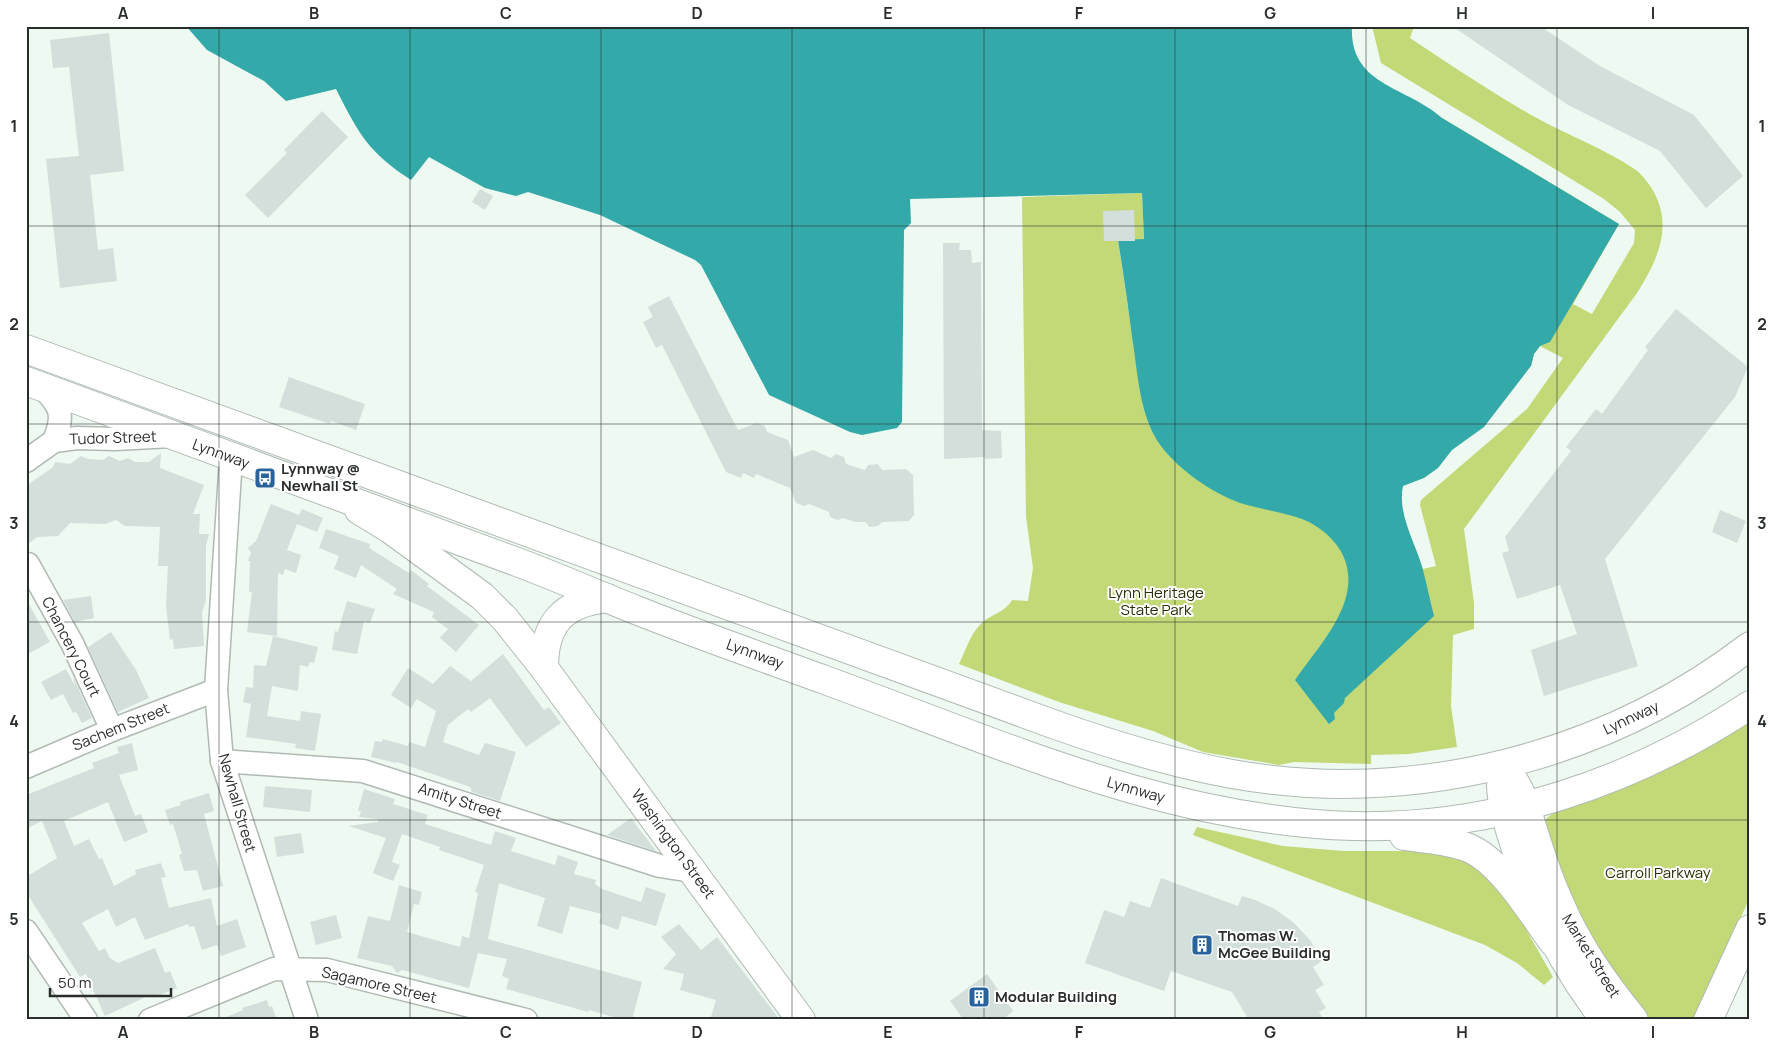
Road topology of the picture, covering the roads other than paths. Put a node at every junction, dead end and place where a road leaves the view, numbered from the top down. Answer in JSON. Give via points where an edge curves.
{"nodes":[{"id":1,"x":26,"y":349,"type":"edge"},
{"id":2,"x":34,"y":384,"type":"edge"},
{"id":3,"x":172,"y":436,"type":"junction"},
{"id":4,"x":54,"y":441,"type":"junction"},
{"id":5,"x":231,"y":458,"type":"junction"},
{"id":6,"x":26,"y":461,"type":"edge"},
{"id":7,"x":332,"y":495,"type":"junction"},
{"id":8,"x":28,"y":564,"type":"dead end"},
{"id":9,"x":607,"y":598,"type":"junction"},
{"id":10,"x":1750,"y":646,"type":"edge"},
{"id":11,"x":544,"y":668,"type":"junction"},
{"id":12,"x":216,"y":690,"type":"junction"},
{"id":13,"x":1750,"y":705,"type":"edge"},
{"id":14,"x":112,"y":730,"type":"junction"},
{"id":15,"x":222,"y":761,"type":"junction"},
{"id":16,"x":1501,"y":765,"type":"junction"},
{"id":17,"x":26,"y":767,"type":"edge"},
{"id":18,"x":1519,"y":821,"type":"junction"},
{"id":19,"x":1306,"y":823,"type":"junction"},
{"id":20,"x":692,"y":871,"type":"junction"},
{"id":21,"x":1750,"y":929,"type":"edge"},
{"id":22,"x":26,"y":931,"type":"edge"},
{"id":23,"x":1554,"y":943,"type":"junction"},
{"id":24,"x":289,"y":969,"type":"junction"},
{"id":25,"x":86,"y":1020,"type":"edge"},
{"id":26,"x":150,"y":1020,"type":"edge"},
{"id":27,"x":307,"y":1020,"type":"edge"},
{"id":28,"x":526,"y":1020,"type":"edge"},
{"id":29,"x":801,"y":1020,"type":"edge"},
{"id":30,"x":1605,"y":1020,"type":"edge"},
{"id":31,"x":1634,"y":1020,"type":"edge"},
{"id":32,"x":1708,"y":1020,"type":"edge"}],
"edges":[{"from":1,"to":16,"type":"main road","name":"Lynnway","via":[[1017,711],[1171,761],[1233,774],[1323,784],[1415,780]]},
{"from":2,"to":3,"type":"main road","name":"Lynnway"},
{"from":2,"to":4,"type":"street","name":"Tudor Street","via":[[56,402],[60,411],[62,420]]},
{"from":3,"to":4,"type":"street","name":"Tudor Street"},
{"from":3,"to":5,"type":"main road","name":"Lynnway"},
{"from":4,"to":6,"type":"street","name":"Tudor Street"},
{"from":5,"to":7,"type":"main road","name":"Lynnway"},
{"from":5,"to":12,"type":"street","name":"Newhall Street"},
{"from":7,"to":9,"type":"main road","name":"Lynnway"},
{"from":7,"to":11,"type":"main road","name":"Washington Street","via":[[377,521],[490,603]]},
{"from":8,"to":14,"type":"street","name":"Chancery Court","via":[[68,636]]},
{"from":9,"to":11,"type":"main road","via":[[576,605],[563,614],[550,630]]},
{"from":9,"to":19,"type":"main road","name":"Lynnway","via":[[1123,788],[1213,810]]},
{"from":10,"to":16,"type":"main road","name":"Lynnway","via":[[1702,680],[1637,716],[1557,749]]},
{"from":11,"to":20,"type":"main road","name":"Washington Street"},
{"from":12,"to":14,"type":"street","name":"Sachem Street"},
{"from":12,"to":15,"type":"street","name":"Newhall Street"},
{"from":13,"to":18,"type":"main road","name":"Lynnway","via":[[1697,738]]},
{"from":14,"to":17,"type":"street","name":"Sachem Street"},
{"from":15,"to":20,"type":"street","name":"Amity Street","via":[[364,771],[660,866]]},
{"from":15,"to":24,"type":"street","name":"Newhall Street"},
{"from":16,"to":18,"type":"main road"},
{"from":18,"to":19,"type":"main road","name":"Lynnway","via":[[1369,826]]},
{"from":18,"to":23,"type":"main road","name":"Market Street","via":[[1531,893]]},
{"from":18,"to":31,"type":"main road","name":"Market Street","via":[[1571,928],[1602,979]]},
{"from":19,"to":23,"type":"main road","via":[[1451,842],[1471,849],[1500,872]]},
{"from":20,"to":29,"type":"main road","name":"Washington Street"},
{"from":21,"to":32,"type":"main road"},
{"from":22,"to":25,"type":"street"},
{"from":23,"to":30,"type":"main road","name":"Market Street"},
{"from":24,"to":26,"type":"street","name":"Sagamore Street","via":[[266,971]]},
{"from":24,"to":27,"type":"street","name":"Newhall Street"},
{"from":24,"to":28,"type":"street","name":"Sagamore Street","via":[[327,970]]}]}
